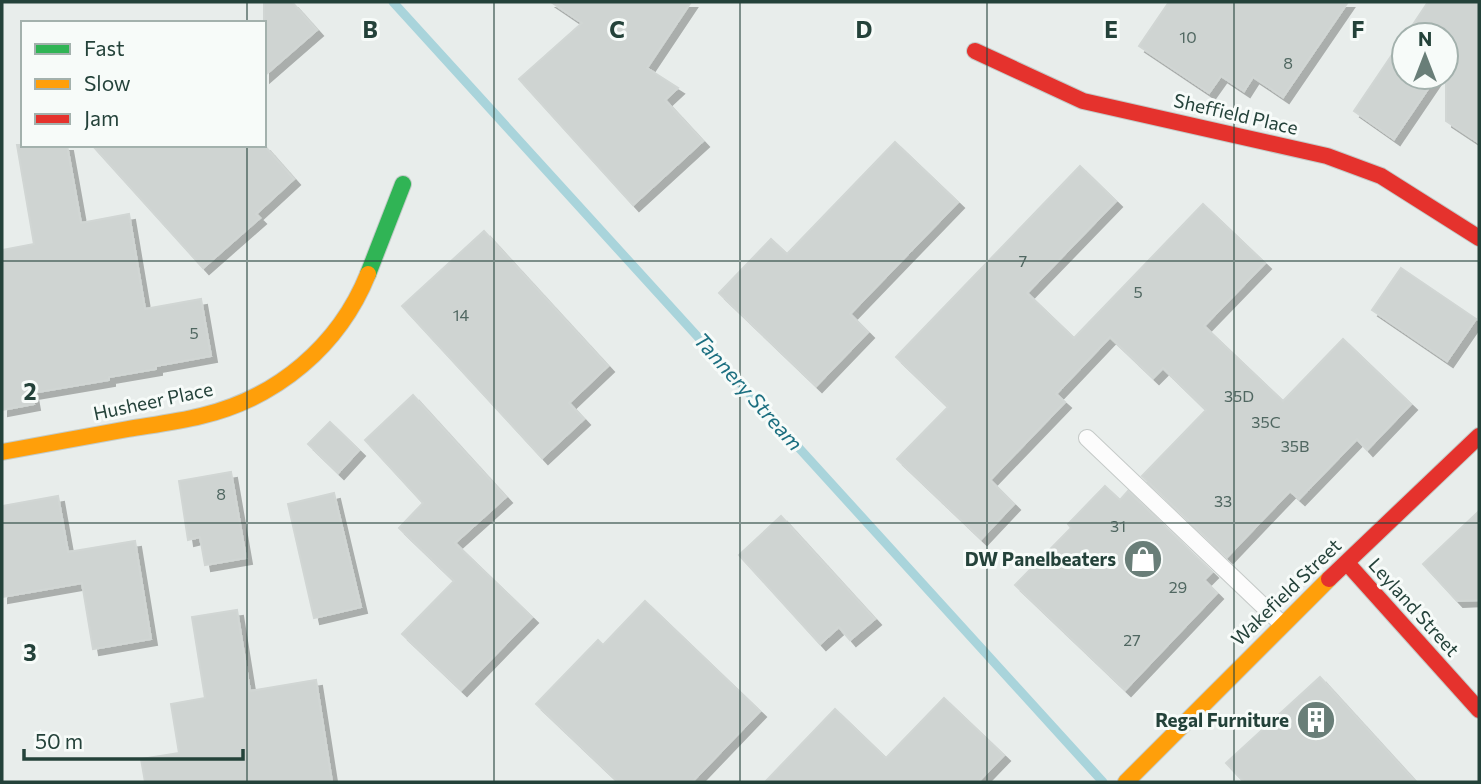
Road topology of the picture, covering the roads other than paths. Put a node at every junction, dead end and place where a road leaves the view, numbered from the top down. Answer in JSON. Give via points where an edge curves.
{"nodes":[{"id":1,"x":975,"y":51,"type":"dead end"},
{"id":2,"x":403,"y":184,"type":"dead end"},
{"id":3,"x":1479,"y":238,"type":"edge"},
{"id":4,"x":1479,"y":436,"type":"edge"},
{"id":5,"x":1087,"y":438,"type":"dead end"},
{"id":6,"x":2,"y":452,"type":"edge"},
{"id":7,"x":1347,"y":563,"type":"junction"},
{"id":8,"x":1282,"y":624,"type":"junction"},
{"id":9,"x":1479,"y":710,"type":"edge"},
{"id":10,"x":1131,"y":777,"type":"edge"}],
"edges":[{"from":1,"to":3,"type":"street","name":"Sheffield Place","via":[[1083,101],[1327,156],[1381,176]]},
{"from":2,"to":6,"type":"street","name":"Husheer Place","via":[[358,298],[324,346],[295,373],[247,400],[202,416]]},
{"from":4,"to":7,"type":"street","name":"Wakefield Street"},
{"from":5,"to":8,"type":"lane"},
{"from":7,"to":8,"type":"street","name":"Wakefield Street"},
{"from":7,"to":9,"type":"street","name":"Leyland Street"},
{"from":8,"to":10,"type":"street","name":"Wakefield Street"}]}
